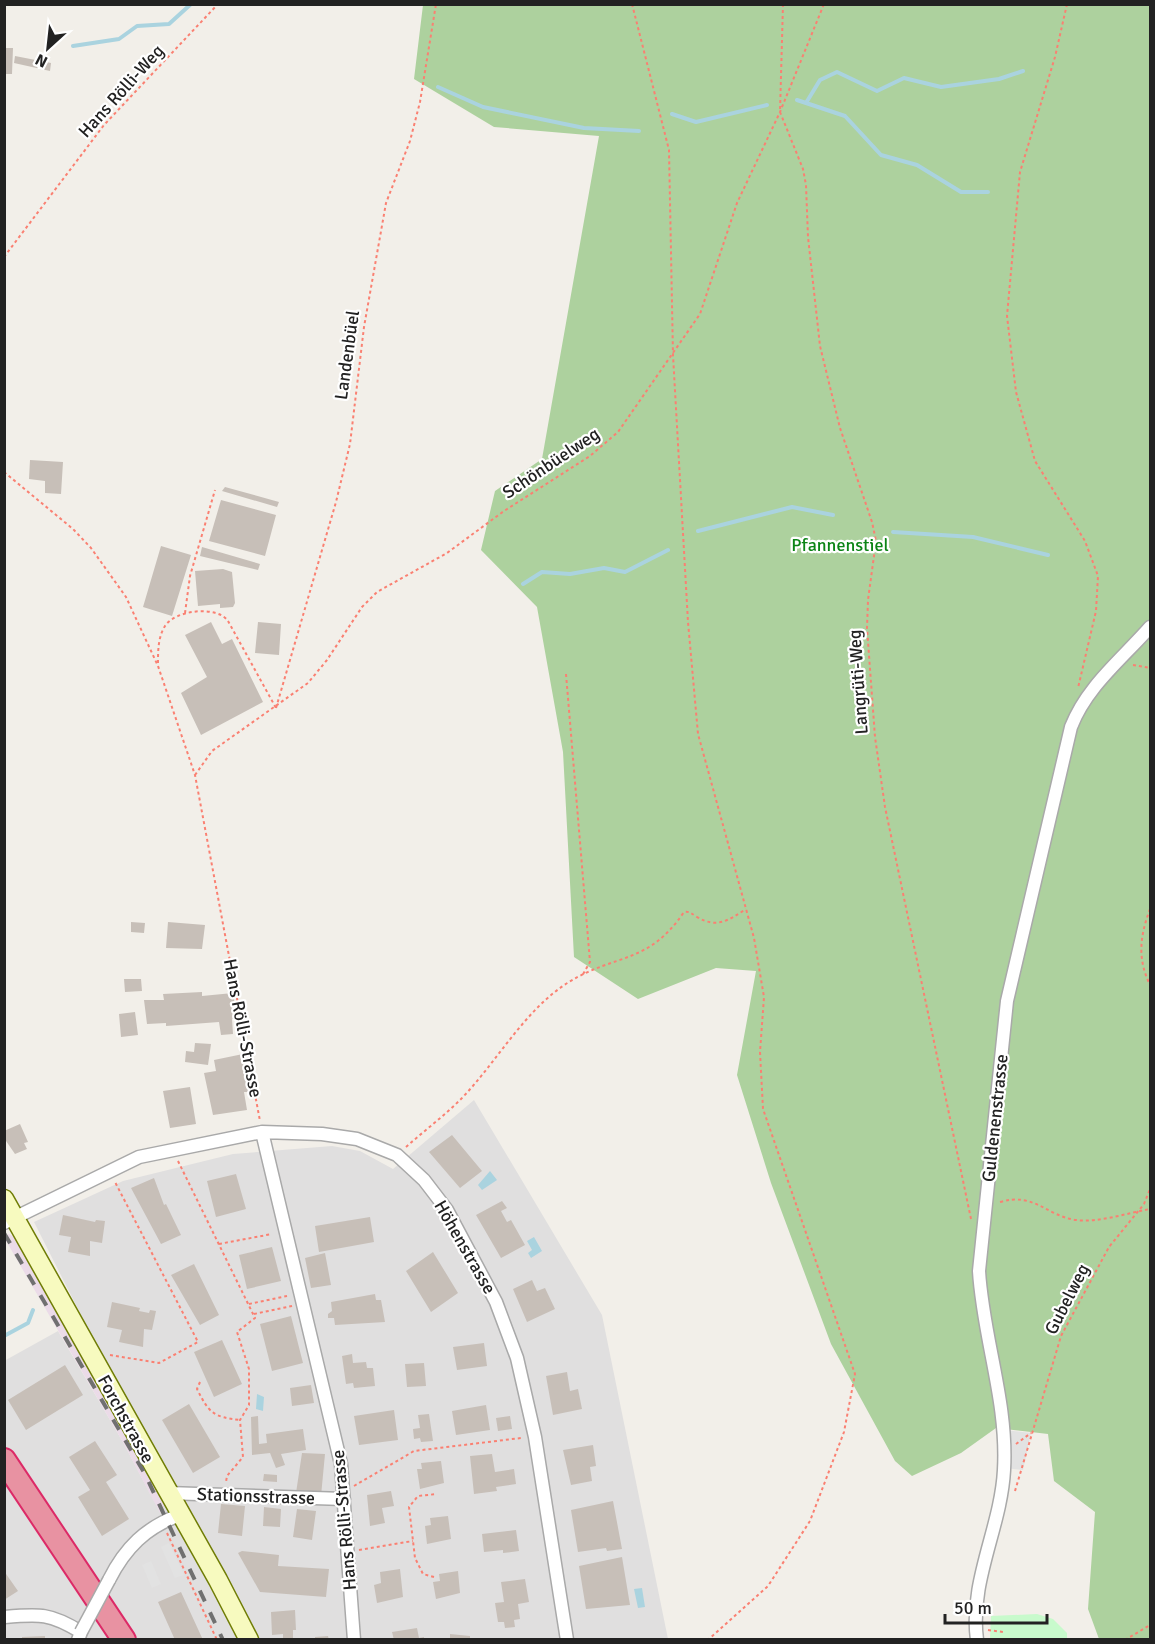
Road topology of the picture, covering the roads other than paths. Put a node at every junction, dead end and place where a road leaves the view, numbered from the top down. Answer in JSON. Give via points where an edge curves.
{"nodes":[{"id":1,"x":1150,"y":627,"type":"edge"},
{"id":2,"x":262,"y":1132,"type":"junction"},
{"id":3,"x":4,"y":1199,"type":"edge"},
{"id":4,"x":9,"y":1220,"type":"edge"},
{"id":5,"x":4,"y":1460,"type":"edge"},
{"id":6,"x":4,"y":1483,"type":"edge"},
{"id":7,"x":168,"y":1493,"type":"junction"},
{"id":8,"x":344,"y":1495,"type":"junction"},
{"id":9,"x":180,"y":1515,"type":"junction"},
{"id":10,"x":4,"y":1617,"type":"edge"},
{"id":11,"x":981,"y":1635,"type":"edge"},
{"id":12,"x":80,"y":1636,"type":"edge"},
{"id":13,"x":110,"y":1640,"type":"edge"},
{"id":14,"x":124,"y":1640,"type":"edge"},
{"id":15,"x":249,"y":1640,"type":"edge"},
{"id":16,"x":354,"y":1640,"type":"edge"},
{"id":17,"x":567,"y":1640,"type":"edge"}],
"edges":[{"from":1,"to":11,"type":"street","name":"Guldenenstrasse","via":[[1096,684],[1077,712],[1007,1001],[980,1253],[980,1294],[1004,1430],[1005,1468],[997,1522],[976,1597]]},
{"from":2,"to":4,"type":"street","name":"Höhenstrasse","via":[[139,1157]]},
{"from":2,"to":8,"type":"street","name":"Hans Rölli-Strasse","via":[[331,1415]]},
{"from":2,"to":17,"type":"street","name":"Höhenstrasse","via":[[357,1139],[397,1155],[424,1180],[447,1210],[496,1302],[517,1358],[535,1437]]},
{"from":3,"to":4,"type":"main road","name":"Forchstrasse"},
{"from":4,"to":7,"type":"main road","name":"Forchstrasse"},
{"from":5,"to":14,"type":"highway"},
{"from":6,"to":13,"type":"highway"},
{"from":7,"to":8,"type":"street","name":"Stationsstrasse"},
{"from":7,"to":9,"type":"main road","name":"Forchstrasse"},
{"from":8,"to":16,"type":"street","name":"Hans Rölli-Strasse"},
{"from":9,"to":12,"type":"street","bridge":true,"via":[[132,1543]]},
{"from":9,"to":15,"type":"main road","name":"Forchstrasse"},
{"from":10,"to":12,"type":"street","via":[[43,1614],[62,1620]]}]}
